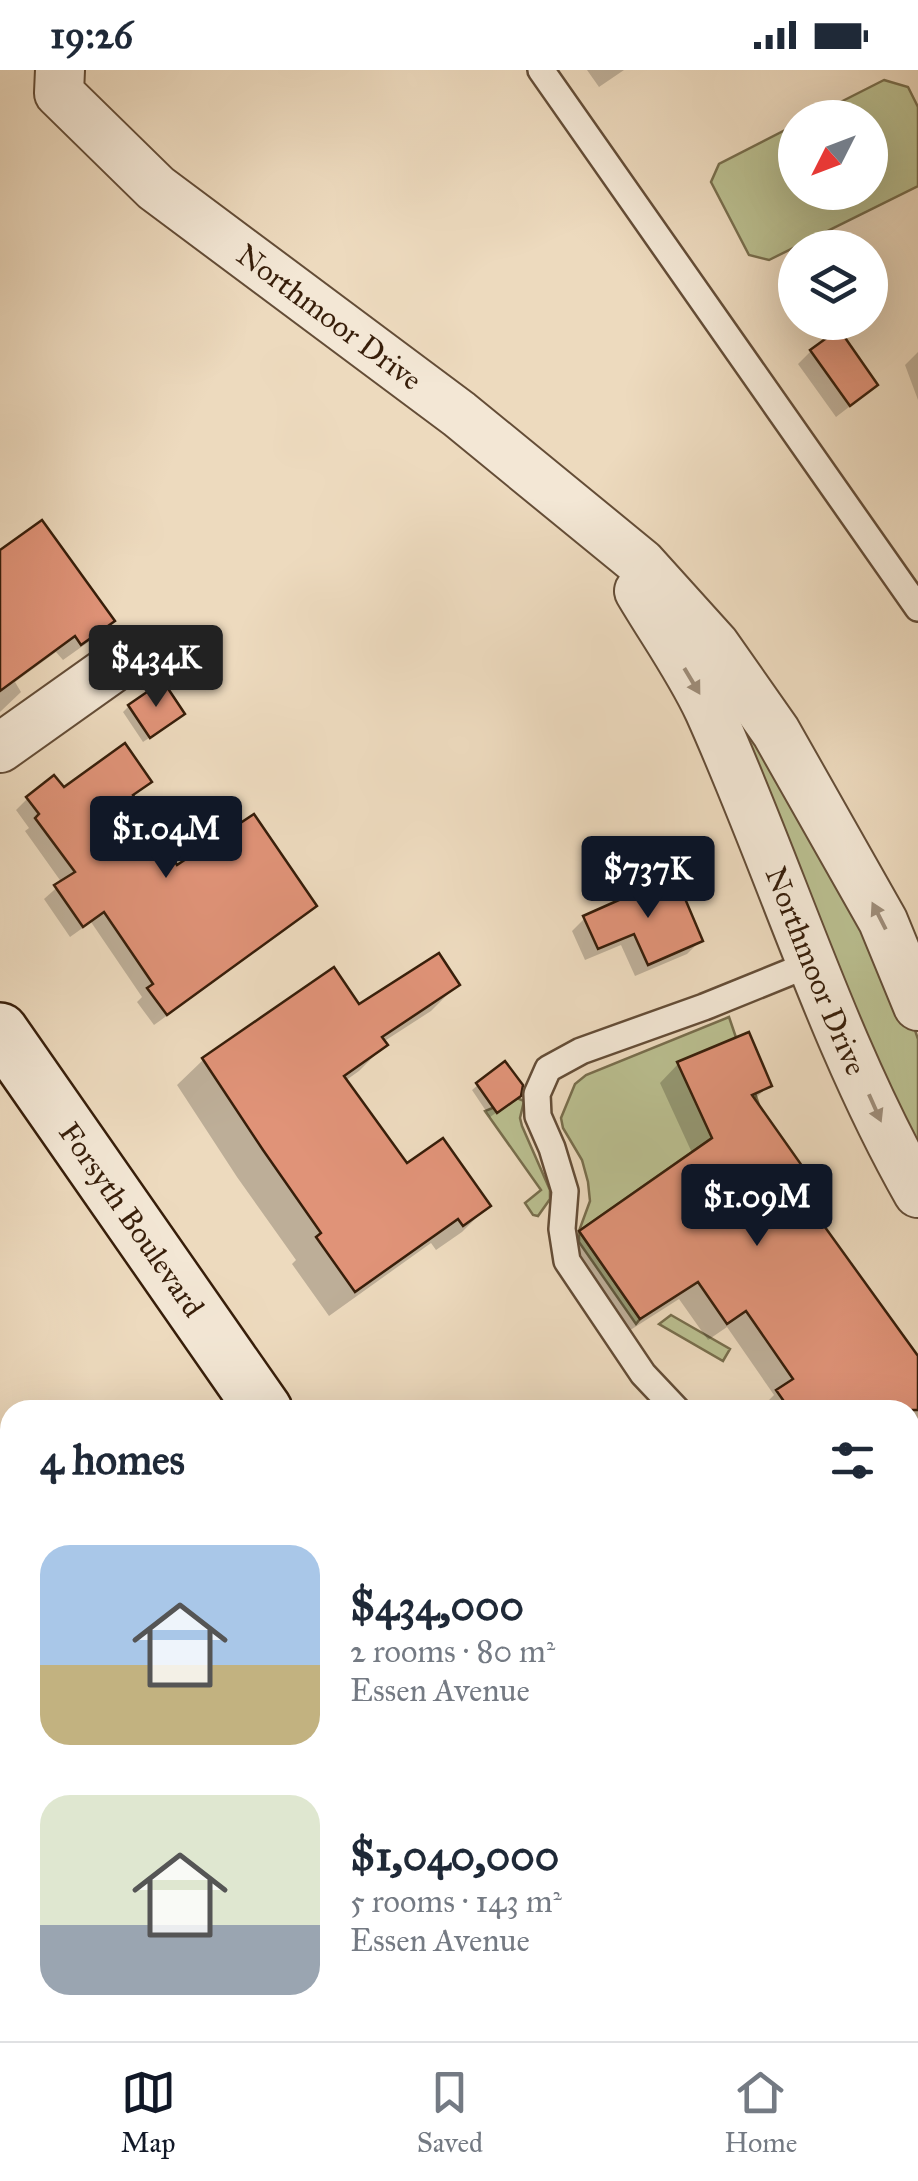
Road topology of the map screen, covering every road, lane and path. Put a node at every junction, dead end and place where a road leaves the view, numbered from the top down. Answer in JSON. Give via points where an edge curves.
{"nodes":[{"id":1,"x":542,"y":70,"type":"edge"},
{"id":2,"x":53,"y":78,"type":"edge"},
{"id":3,"x":607,"y":537,"type":"junction"},
{"id":4,"x":918,"y":608,"type":"edge"},
{"id":5,"x":120,"y":662,"type":"dead end"},
{"id":6,"x":0,"y":748,"type":"edge"},
{"id":7,"x":810,"y":964,"type":"junction"},
{"id":8,"x":918,"y":1006,"type":"edge"},
{"id":9,"x":0,"y":1031,"type":"edge"},
{"id":10,"x":918,"y":1193,"type":"edge"},
{"id":11,"x":257,"y":1400,"type":"edge"},
{"id":12,"x":668,"y":1400,"type":"edge"}],
"edges":[{"from":1,"to":4,"type":"lane"},
{"from":2,"to":3,"type":"street","name":"Northmoor Drive","via":[[156,188],[459,414]]},
{"from":3,"to":7,"type":"street","name":"Northmoor Drive","one_way":true,"via":[[707,706]]},
{"from":8,"to":3,"type":"street","name":"Northmoor Drive","one_way":true,"via":[[883,920],[776,732],[715,645],[641,562]]},
{"from":5,"to":6,"type":"street"},
{"from":7,"to":10,"type":"street","name":"Northmoor Drive","one_way":true},
{"from":7,"to":12,"type":"lane","via":[[581,1052],[548,1069],[537,1094],[538,1116],[565,1190],[567,1261]]},
{"from":9,"to":11,"type":"main road","name":"Forsyth Boulevard"}]}
